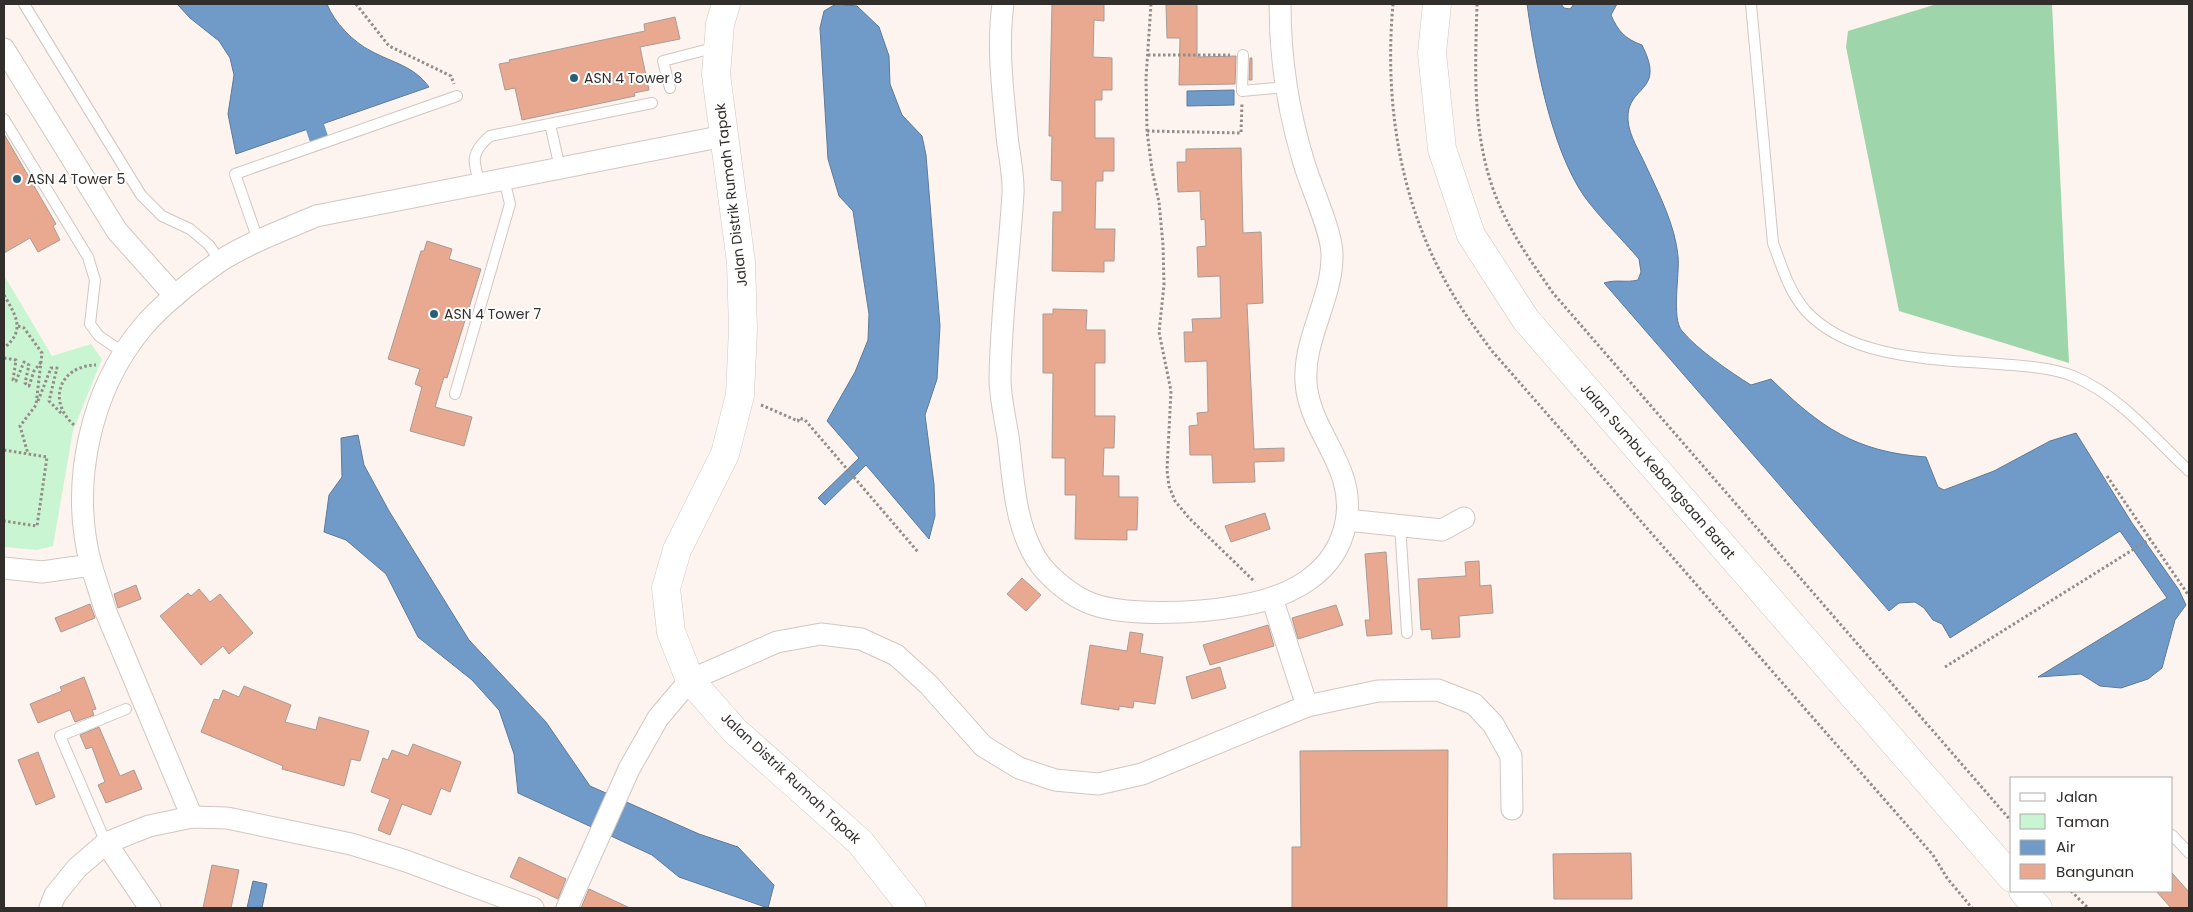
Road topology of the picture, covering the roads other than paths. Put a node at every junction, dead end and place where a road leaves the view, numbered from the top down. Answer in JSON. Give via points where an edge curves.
{"nodes":[{"id":1,"x":24,"y":4,"type":"edge"},
{"id":2,"x":726,"y":4,"type":"edge"},
{"id":3,"x":1003,"y":4,"type":"edge"},
{"id":4,"x":1280,"y":4,"type":"edge"},
{"id":5,"x":1437,"y":4,"type":"edge"},
{"id":6,"x":1751,"y":4,"type":"edge"},
{"id":7,"x":718,"y":47,"type":"junction"},
{"id":8,"x":4,"y":49,"type":"edge"},
{"id":9,"x":1243,"y":55,"type":"road end"},
{"id":10,"x":1286,"y":87,"type":"junction"},
{"id":11,"x":670,"y":88,"type":"dead end"},
{"id":12,"x":457,"y":96,"type":"road end"},
{"id":13,"x":652,"y":103,"type":"dead end"},
{"id":14,"x":4,"y":119,"type":"edge"},
{"id":15,"x":550,"y":124,"type":"junction"},
{"id":16,"x":724,"y":136,"type":"junction"},
{"id":17,"x":560,"y":168,"type":"junction"},
{"id":18,"x":504,"y":179,"type":"junction"},
{"id":19,"x":480,"y":184,"type":"junction"},
{"id":20,"x":258,"y":240,"type":"junction"},
{"id":21,"x":220,"y":261,"type":"junction"},
{"id":22,"x":175,"y":296,"type":"junction"},
{"id":23,"x":121,"y":359,"type":"junction"},
{"id":24,"x":455,"y":394,"type":"dead end"},
{"id":25,"x":2189,"y":471,"type":"edge"},
{"id":26,"x":1464,"y":518,"type":"dead end"},
{"id":27,"x":1347,"y":520,"type":"junction"},
{"id":28,"x":1400,"y":525,"type":"junction"},
{"id":29,"x":91,"y":565,"type":"junction"},
{"id":30,"x":4,"y":568,"type":"edge"},
{"id":31,"x":1272,"y":598,"type":"junction"},
{"id":32,"x":1407,"y":633,"type":"dead end"},
{"id":33,"x":690,"y":680,"type":"junction"},
{"id":34,"x":1307,"y":706,"type":"junction"},
{"id":35,"x":126,"y":708,"type":"dead end"},
{"id":36,"x":1512,"y":809,"type":"dead end"},
{"id":37,"x":192,"y":817,"type":"junction"},
{"id":38,"x":2173,"y":836,"type":"edge"},
{"id":39,"x":106,"y":843,"type":"junction"},
{"id":40,"x":2189,"y":853,"type":"edge"},
{"id":41,"x":2010,"y":876,"type":"edge"},
{"id":42,"x":2024,"y":892,"type":"edge"},
{"id":43,"x":50,"y":908,"type":"edge"},
{"id":44,"x":150,"y":908,"type":"edge"},
{"id":45,"x":532,"y":908,"type":"edge"},
{"id":46,"x":568,"y":908,"type":"edge"},
{"id":47,"x":912,"y":908,"type":"edge"},
{"id":48,"x":2038,"y":908,"type":"edge"}],
"edges":[{"from":1,"to":21,"type":"lane","via":[[141,195],[162,216],[190,229],[209,245]]},
{"from":2,"to":7,"type":"street","name":"Jalan Distrik Rumah Tapak"},
{"from":3,"to":31,"type":"street","via":[[1000,66],[1013,188],[1000,382],[1020,520],[1032,553],[1054,579],[1084,601],[1114,610],[1186,611],[1239,606]]},
{"from":4,"to":10,"type":"street","via":[[1280,48]]},
{"from":5,"to":41,"type":"street","name":"Jalan Sumbu Kebangsaan Barat","via":[[1432,53],[1442,149],[1471,235],[1526,320]]},
{"from":6,"to":25,"type":"lane","via":[[1773,244],[1787,281],[1806,311],[1840,337],[1881,353],[2028,367],[2072,376],[2108,395]]},
{"from":7,"to":11,"type":"lane","via":[[663,61]]},
{"from":7,"to":16,"type":"street","name":"Jalan Distrik Rumah Tapak","via":[[716,75]]},
{"from":8,"to":22,"type":"street","via":[[117,231]]},
{"from":9,"to":10,"type":"lane","via":[[1242,91]]},
{"from":10,"to":27,"type":"street","via":[[1303,161],[1332,250],[1331,281],[1307,360],[1306,388],[1314,417],[1338,459],[1346,486]]},
{"from":12,"to":20,"type":"lane","via":[[235,174]]},
{"from":13,"to":15,"type":"lane"},
{"from":14,"to":23,"type":"lane","via":[[88,257],[95,280],[90,324]]},
{"from":15,"to":17,"type":"lane"},
{"from":15,"to":19,"type":"lane","via":[[490,136],[479,146],[473,161]]},
{"from":16,"to":17,"type":"street"},
{"from":16,"to":33,"type":"street","name":"Jalan Distrik Rumah Tapak","via":[[742,262],[740,395],[725,454],[677,550],[666,588],[671,632]]},
{"from":17,"to":18,"type":"street"},
{"from":18,"to":19,"type":"street"},
{"from":18,"to":24,"type":"lane","via":[[510,204]]},
{"from":19,"to":20,"type":"street","via":[[316,216]]},
{"from":20,"to":21,"type":"street"},
{"from":21,"to":22,"type":"street"},
{"from":22,"to":23,"type":"street","via":[[142,328]]},
{"from":23,"to":29,"type":"street","via":[[102,395],[89,439],[83,494],[84,537]]},
{"from":26,"to":28,"type":"street","via":[[1442,530]]},
{"from":27,"to":28,"type":"street"},
{"from":27,"to":31,"type":"street","via":[[1336,555],[1317,576]]},
{"from":28,"to":32,"type":"lane"},
{"from":29,"to":30,"type":"street","via":[[42,572]]},
{"from":29,"to":37,"type":"street","via":[[106,612]]},
{"from":31,"to":34,"type":"street"},
{"from":33,"to":34,"type":"street","via":[[777,642],[822,634],[861,639],[896,655],[930,685],[983,746],[1018,768],[1055,780],[1098,784],[1142,774]]},
{"from":33,"to":46,"type":"street","via":[[658,718],[629,769]]},
{"from":33,"to":47,"type":"street","name":"Jalan Distrik Rumah Tapak","via":[[734,731],[860,842]]},
{"from":34,"to":36,"type":"street","via":[[1378,691],[1438,690],[1474,704],[1493,724],[1511,756]]},
{"from":35,"to":39,"type":"lane","via":[[60,736]]},
{"from":37,"to":39,"type":"street","via":[[149,826]]},
{"from":37,"to":45,"type":"street","via":[[227,818],[351,844]]},
{"from":38,"to":40,"type":"lane"},
{"from":39,"to":43,"type":"street","via":[[77,868],[55,895]]},
{"from":39,"to":44,"type":"street"},
{"from":42,"to":48,"type":"street"}]}
